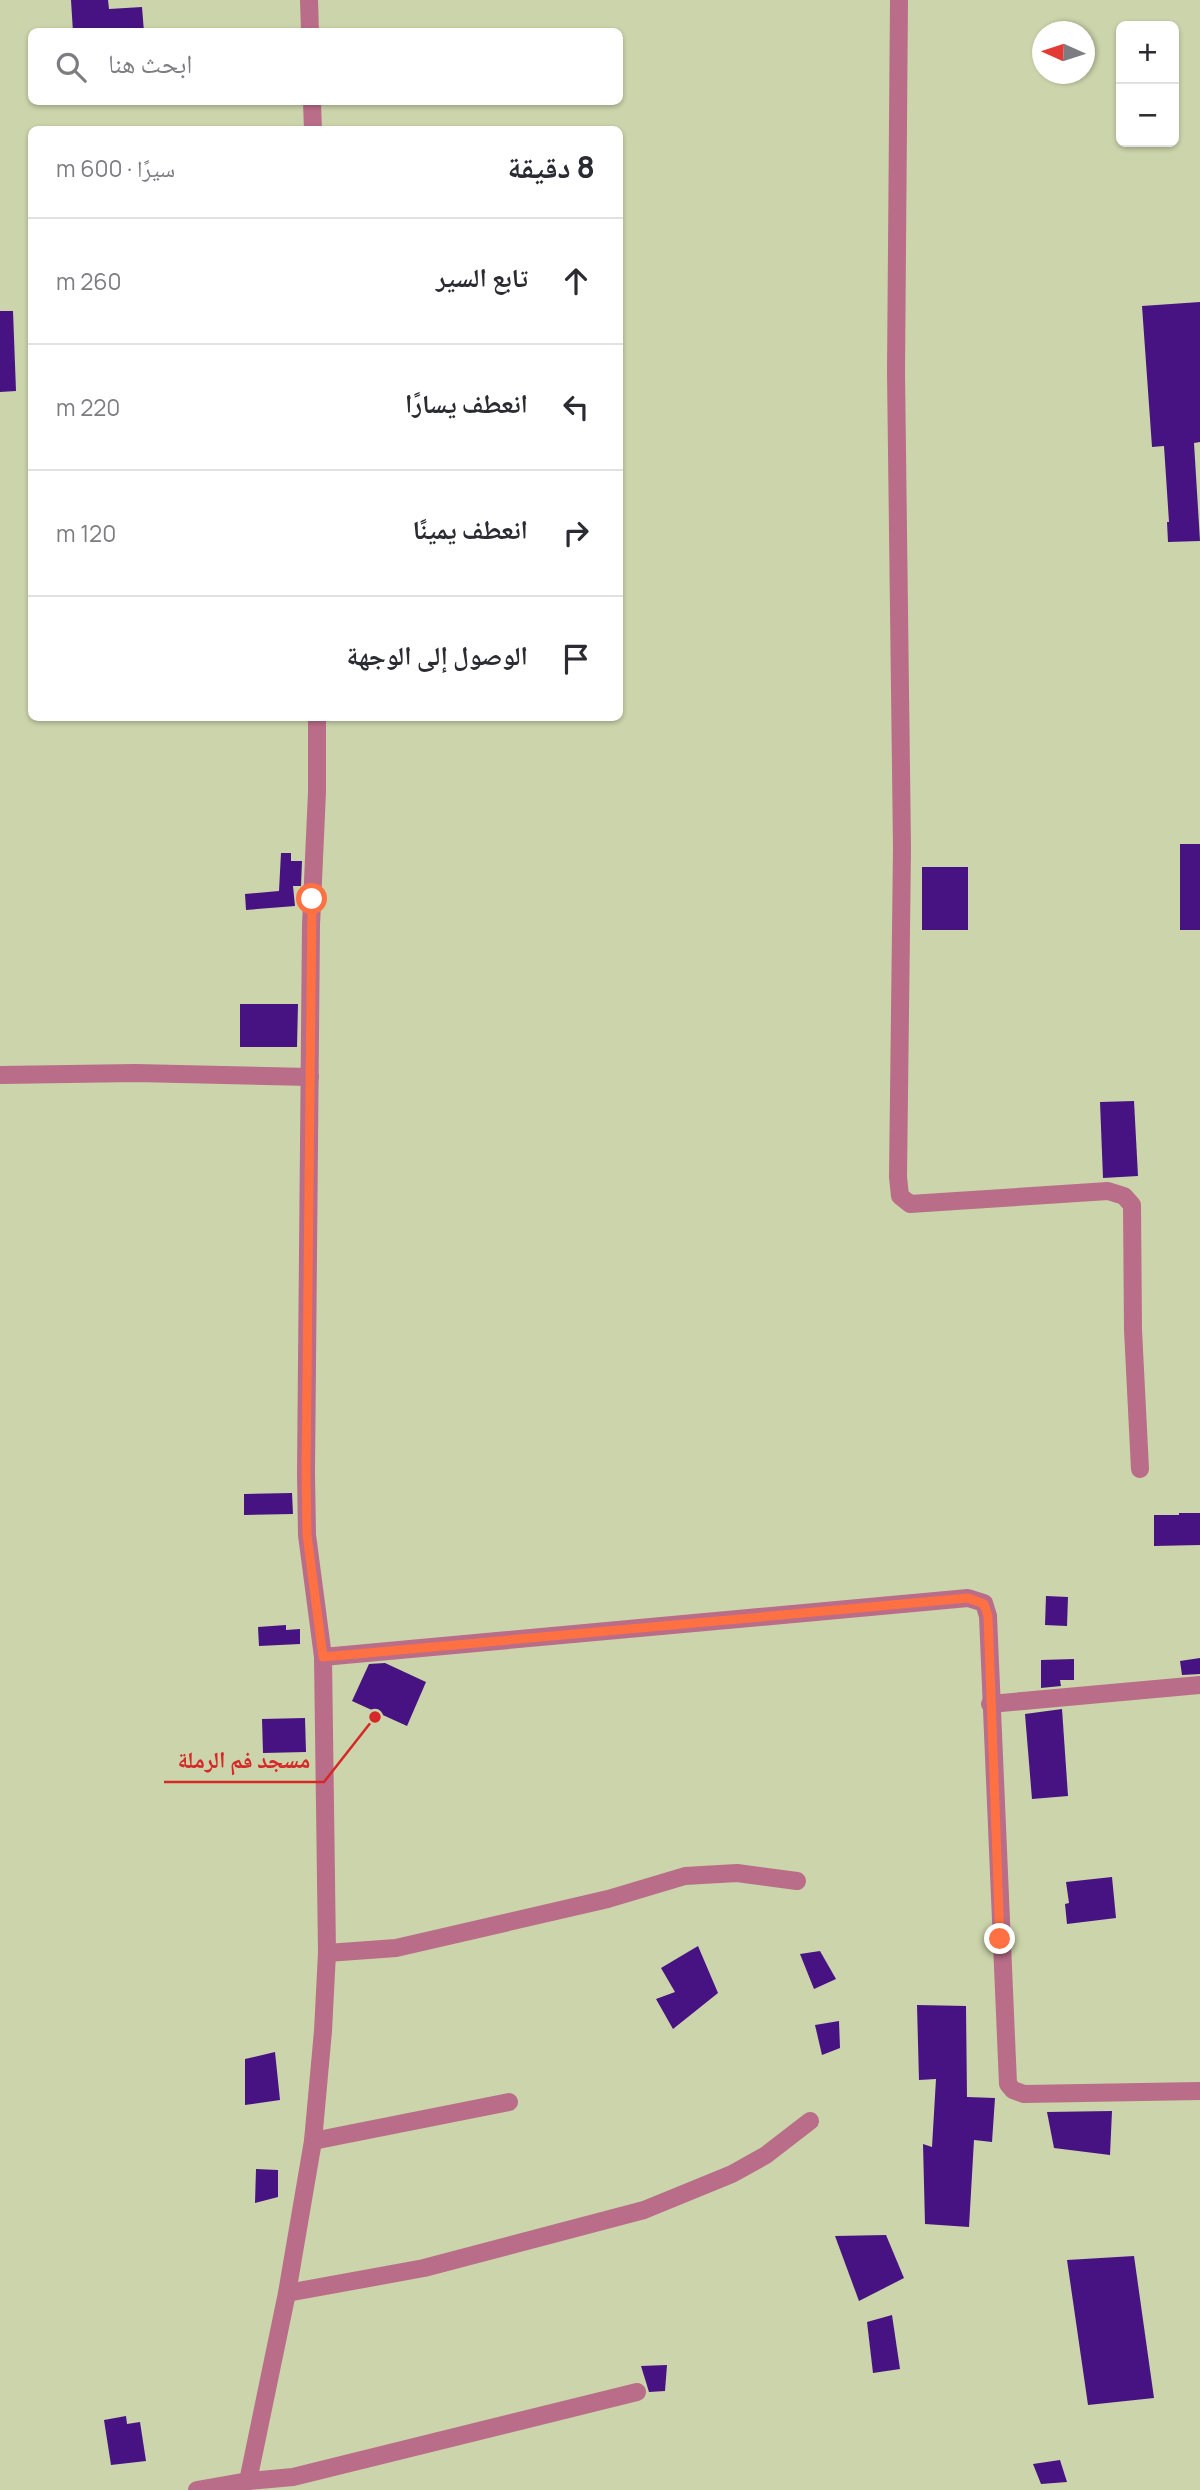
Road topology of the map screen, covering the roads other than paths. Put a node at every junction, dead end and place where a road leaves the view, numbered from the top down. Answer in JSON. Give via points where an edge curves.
{"nodes":[{"id":1,"x":309,"y":0,"type":"edge"},
{"id":2,"x":899,"y":0,"type":"edge"},
{"id":3,"x":310,"y":28,"type":"edge"},
{"id":4,"x":312,"y":105,"type":"edge"},
{"id":5,"x":313,"y":126,"type":"edge"},
{"id":6,"x":317,"y":721,"type":"edge"},
{"id":7,"x":0,"y":1075,"type":"edge"},
{"id":8,"x":310,"y":1077,"type":"junction"},
{"id":9,"x":1140,"y":1469,"type":"dead end"},
{"id":10,"x":323,"y":1657,"type":"junction"},
{"id":11,"x":1200,"y":1685,"type":"edge"},
{"id":12,"x":990,"y":1704,"type":"junction"},
{"id":13,"x":797,"y":1881,"type":"dead end"},
{"id":14,"x":327,"y":1953,"type":"junction"},
{"id":15,"x":1200,"y":2091,"type":"edge"},
{"id":16,"x":509,"y":2102,"type":"dead end"},
{"id":17,"x":810,"y":2121,"type":"dead end"},
{"id":18,"x":313,"y":2141,"type":"junction"},
{"id":19,"x":288,"y":2293,"type":"junction"},
{"id":20,"x":637,"y":2392,"type":"dead end"},
{"id":21,"x":248,"y":2481,"type":"junction"},
{"id":22,"x":294,"y":2484,"type":"edge"},
{"id":23,"x":197,"y":2490,"type":"edge"}],
"edges":[{"from":1,"to":3,"type":"street"},
{"from":2,"to":9,"type":"street","via":[[900,1196],[910,1204],[1108,1191],[1124,1196],[1132,1205]]},
{"from":4,"to":5,"type":"street"},
{"from":6,"to":8,"type":"street"},
{"from":7,"to":8,"type":"street"},
{"from":8,"to":10,"type":"street","via":[[307,1523]]},
{"from":10,"to":12,"type":"street","via":[[968,1598],[984,1604],[988,1616]]},
{"from":10,"to":14,"type":"street"},
{"from":11,"to":12,"type":"street"},
{"from":12,"to":15,"type":"street","via":[[1008,2084],[1024,2094]]},
{"from":13,"to":14,"type":"street","via":[[737,1873],[685,1876],[608,1899],[396,1948]]},
{"from":14,"to":18,"type":"street"},
{"from":16,"to":18,"type":"street"},
{"from":17,"to":19,"type":"street","via":[[732,2174],[644,2210],[424,2268]]},
{"from":18,"to":19,"type":"street"},
{"from":19,"to":21,"type":"street"},
{"from":20,"to":22,"type":"street"},
{"from":21,"to":22,"type":"street"},
{"from":21,"to":23,"type":"street"}]}
